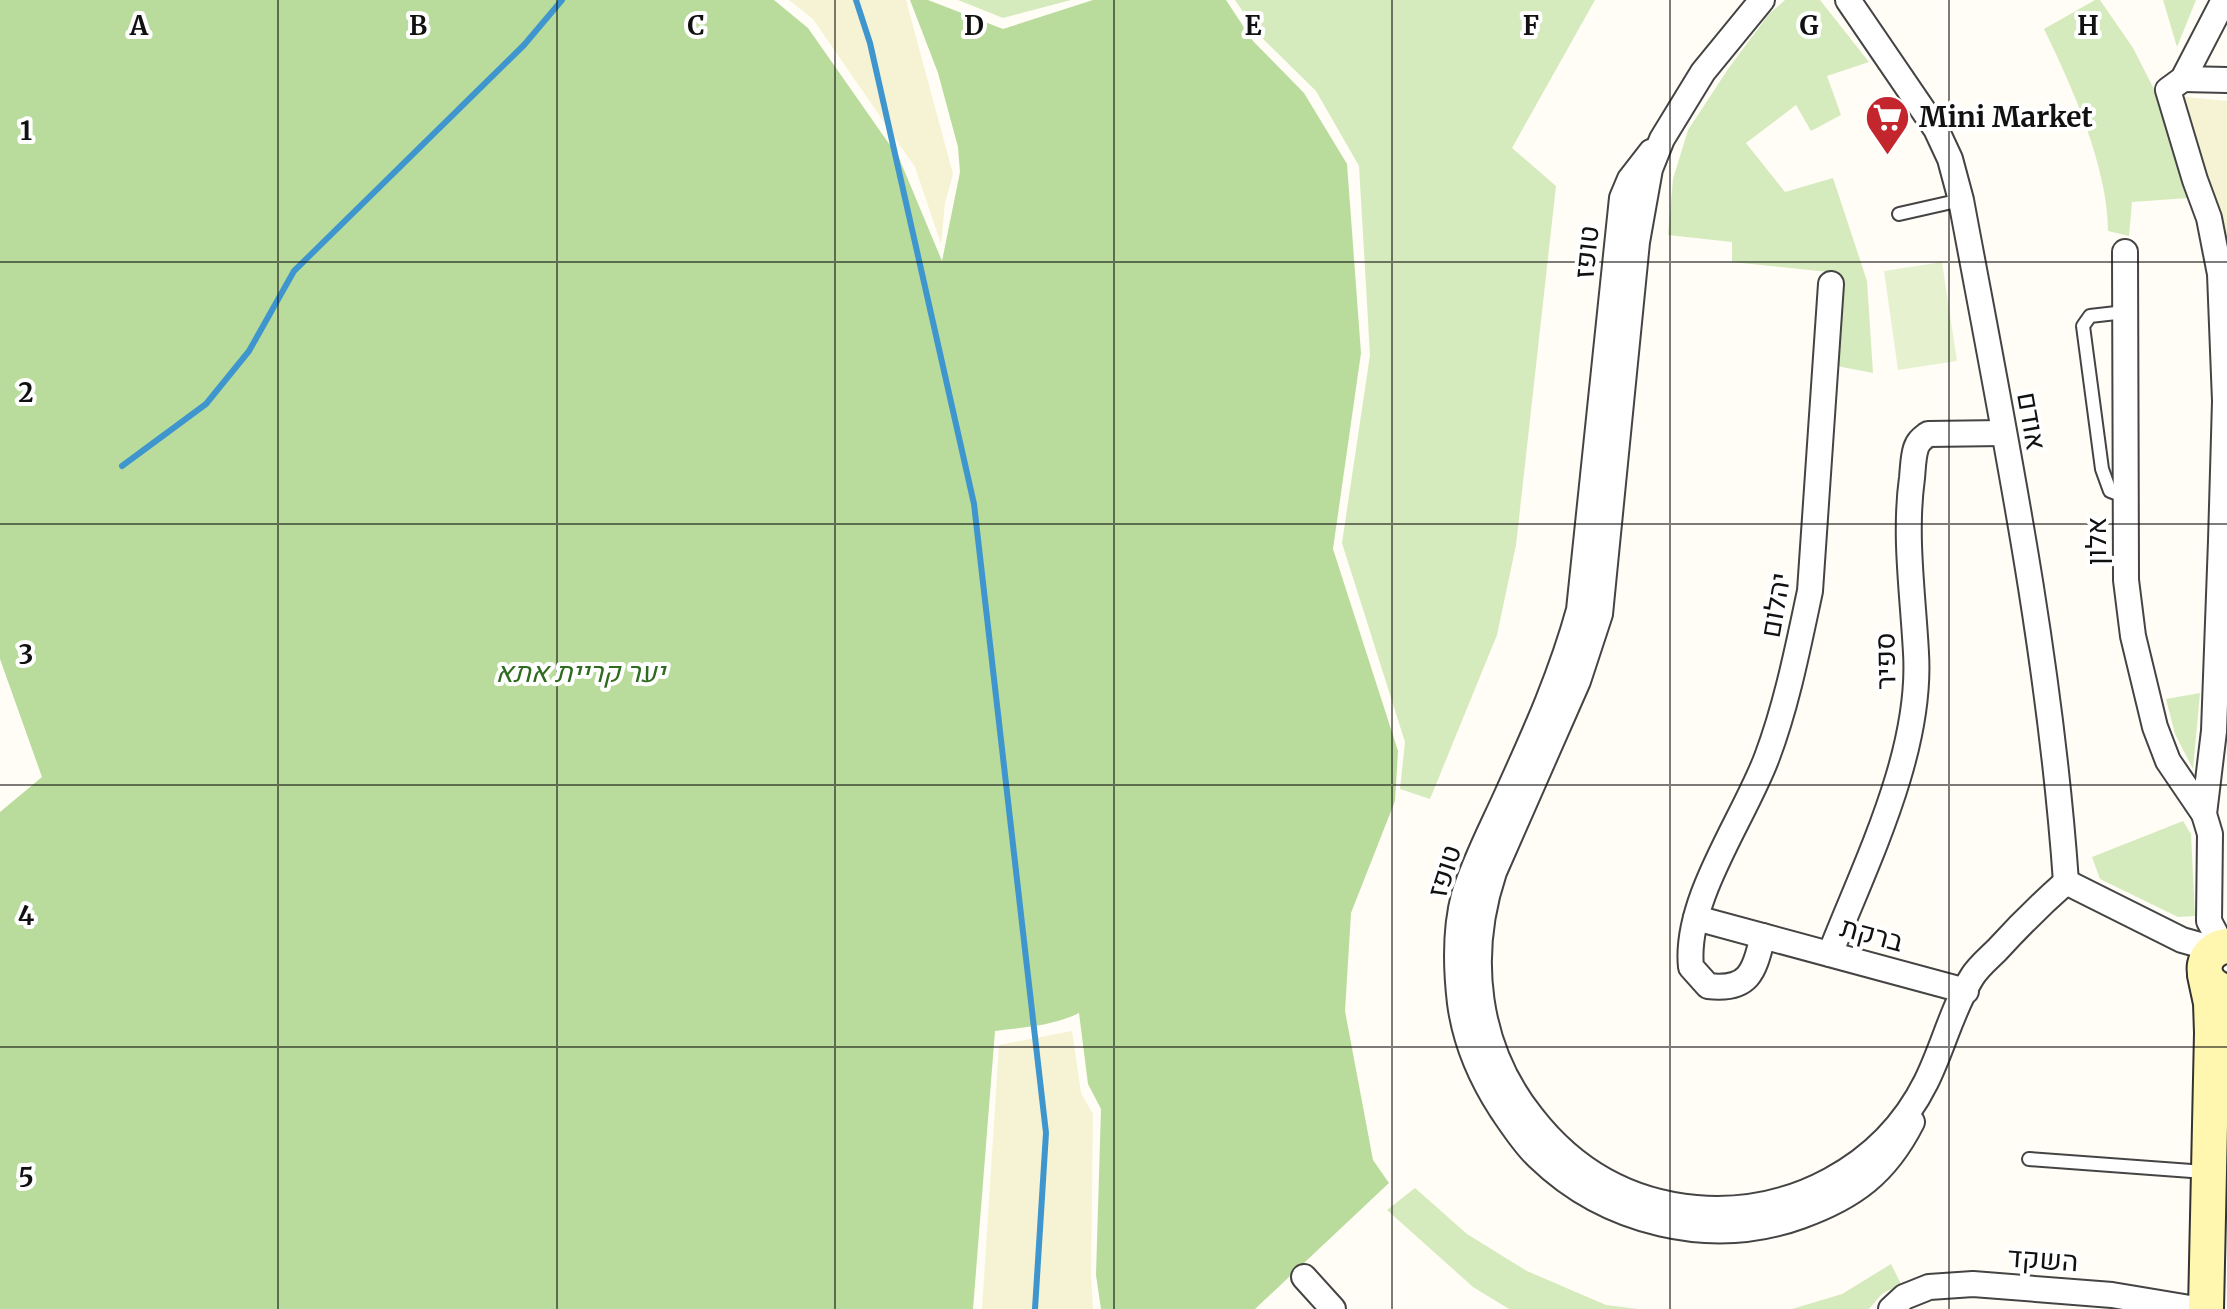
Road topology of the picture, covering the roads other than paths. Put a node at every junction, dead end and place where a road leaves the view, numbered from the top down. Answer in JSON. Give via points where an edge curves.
{"nodes":[{"id":1,"x":1762,"y":0,"type":"edge"},
{"id":2,"x":1848,"y":0,"type":"edge"},
{"id":3,"x":2224,"y":0,"type":"edge"},
{"id":4,"x":2183,"y":79,"type":"junction"},
{"id":5,"x":2227,"y":80,"type":"edge"},
{"id":6,"x":1961,"y":200,"type":"junction"},
{"id":7,"x":1899,"y":214,"type":"dead end"},
{"id":8,"x":2125,"y":252,"type":"dead end"},
{"id":9,"x":1831,"y":284,"type":"dead end"},
{"id":10,"x":2125,"y":312,"type":"junction"},
{"id":11,"x":2003,"y":433,"type":"junction"},
{"id":12,"x":2126,"y":497,"type":"junction"},
{"id":13,"x":2204,"y":814,"type":"junction"},
{"id":14,"x":2066,"y":882,"type":"junction"},
{"id":15,"x":1696,"y":918,"type":"junction"},
{"id":16,"x":1763,"y":936,"type":"junction"},
{"id":17,"x":1830,"y":954,"type":"junction"},
{"id":18,"x":2218,"y":967,"type":"edge"},
{"id":19,"x":1966,"y":991,"type":"junction"},
{"id":20,"x":2029,"y":1159,"type":"dead end"},
{"id":21,"x":2209,"y":1172,"type":"junction"},
{"id":22,"x":1304,"y":1277,"type":"dead end"},
{"id":23,"x":1333,"y":1309,"type":"edge"},
{"id":24,"x":1891,"y":1309,"type":"edge"},
{"id":25,"x":2196,"y":1309,"type":"edge"},
{"id":26,"x":2206,"y":1309,"type":"edge"}],
"edges":[{"from":1,"to":19,"type":"street","name":"טופז","via":[[1703,72],[1650,169],[1637,242],[1600,614],[1578,681],[1484,903],[1478,969],[1481,1003],[1509,1084],[1551,1141],[1601,1180],[1654,1202],[1748,1209],[1833,1180],[1883,1141],[1926,1082]]},
{"from":2,"to":6,"type":"street","name":"אודם","via":[[1936,129]]},
{"from":3,"to":4,"type":"street"},
{"from":4,"to":5,"type":"street"},
{"from":4,"to":13,"type":"street","via":[[2168,90],[2209,218],[2220,274],[2224,374],[2214,731]]},
{"from":6,"to":7,"type":"lane"},
{"from":6,"to":11,"type":"street","name":"אודם"},
{"from":8,"to":10,"type":"street","name":"אלון"},
{"from":9,"to":15,"type":"street","name":"יהלום","via":[[1810,591],[1800,641],[1767,757]]},
{"from":10,"to":12,"type":"street","name":"אלון"},
{"from":10,"to":12,"type":"lane","via":[[2090,316],[2083,326],[2102,469],[2110,491]]},
{"from":11,"to":14,"type":"street","name":"אודם","via":[[2045,681]]},
{"from":11,"to":17,"type":"street","name":"ספיר","via":[[1928,434],[1916,448],[1908,501],[1917,658],[1912,729]]},
{"from":12,"to":13,"type":"street","name":"אלון","via":[[2126,580],[2141,679],[2168,761]]},
{"from":13,"to":18,"type":"street","via":[[2210,834],[2209,921]]},
{"from":14,"to":18,"type":"street","via":[[2182,940]]},
{"from":14,"to":19,"type":"street","name":"טופז","via":[[2028,915],[1973,976]]},
{"from":15,"to":16,"type":"street"},
{"from":15,"to":16,"type":"street","name":"יהלום","via":[[1691,967],[1708,986],[1735,986],[1747,979]]},
{"from":16,"to":17,"type":"street","name":"ברקת"},
{"from":17,"to":19,"type":"street","name":"ברקת"},
{"from":18,"to":21,"type":"street"},
{"from":20,"to":21,"type":"lane"},
{"from":21,"to":26,"type":"street"},
{"from":22,"to":23,"type":"street"},
{"from":24,"to":25,"type":"street","name":"השקד","via":[[1929,1287],[1973,1284],[2112,1295]]}]}
